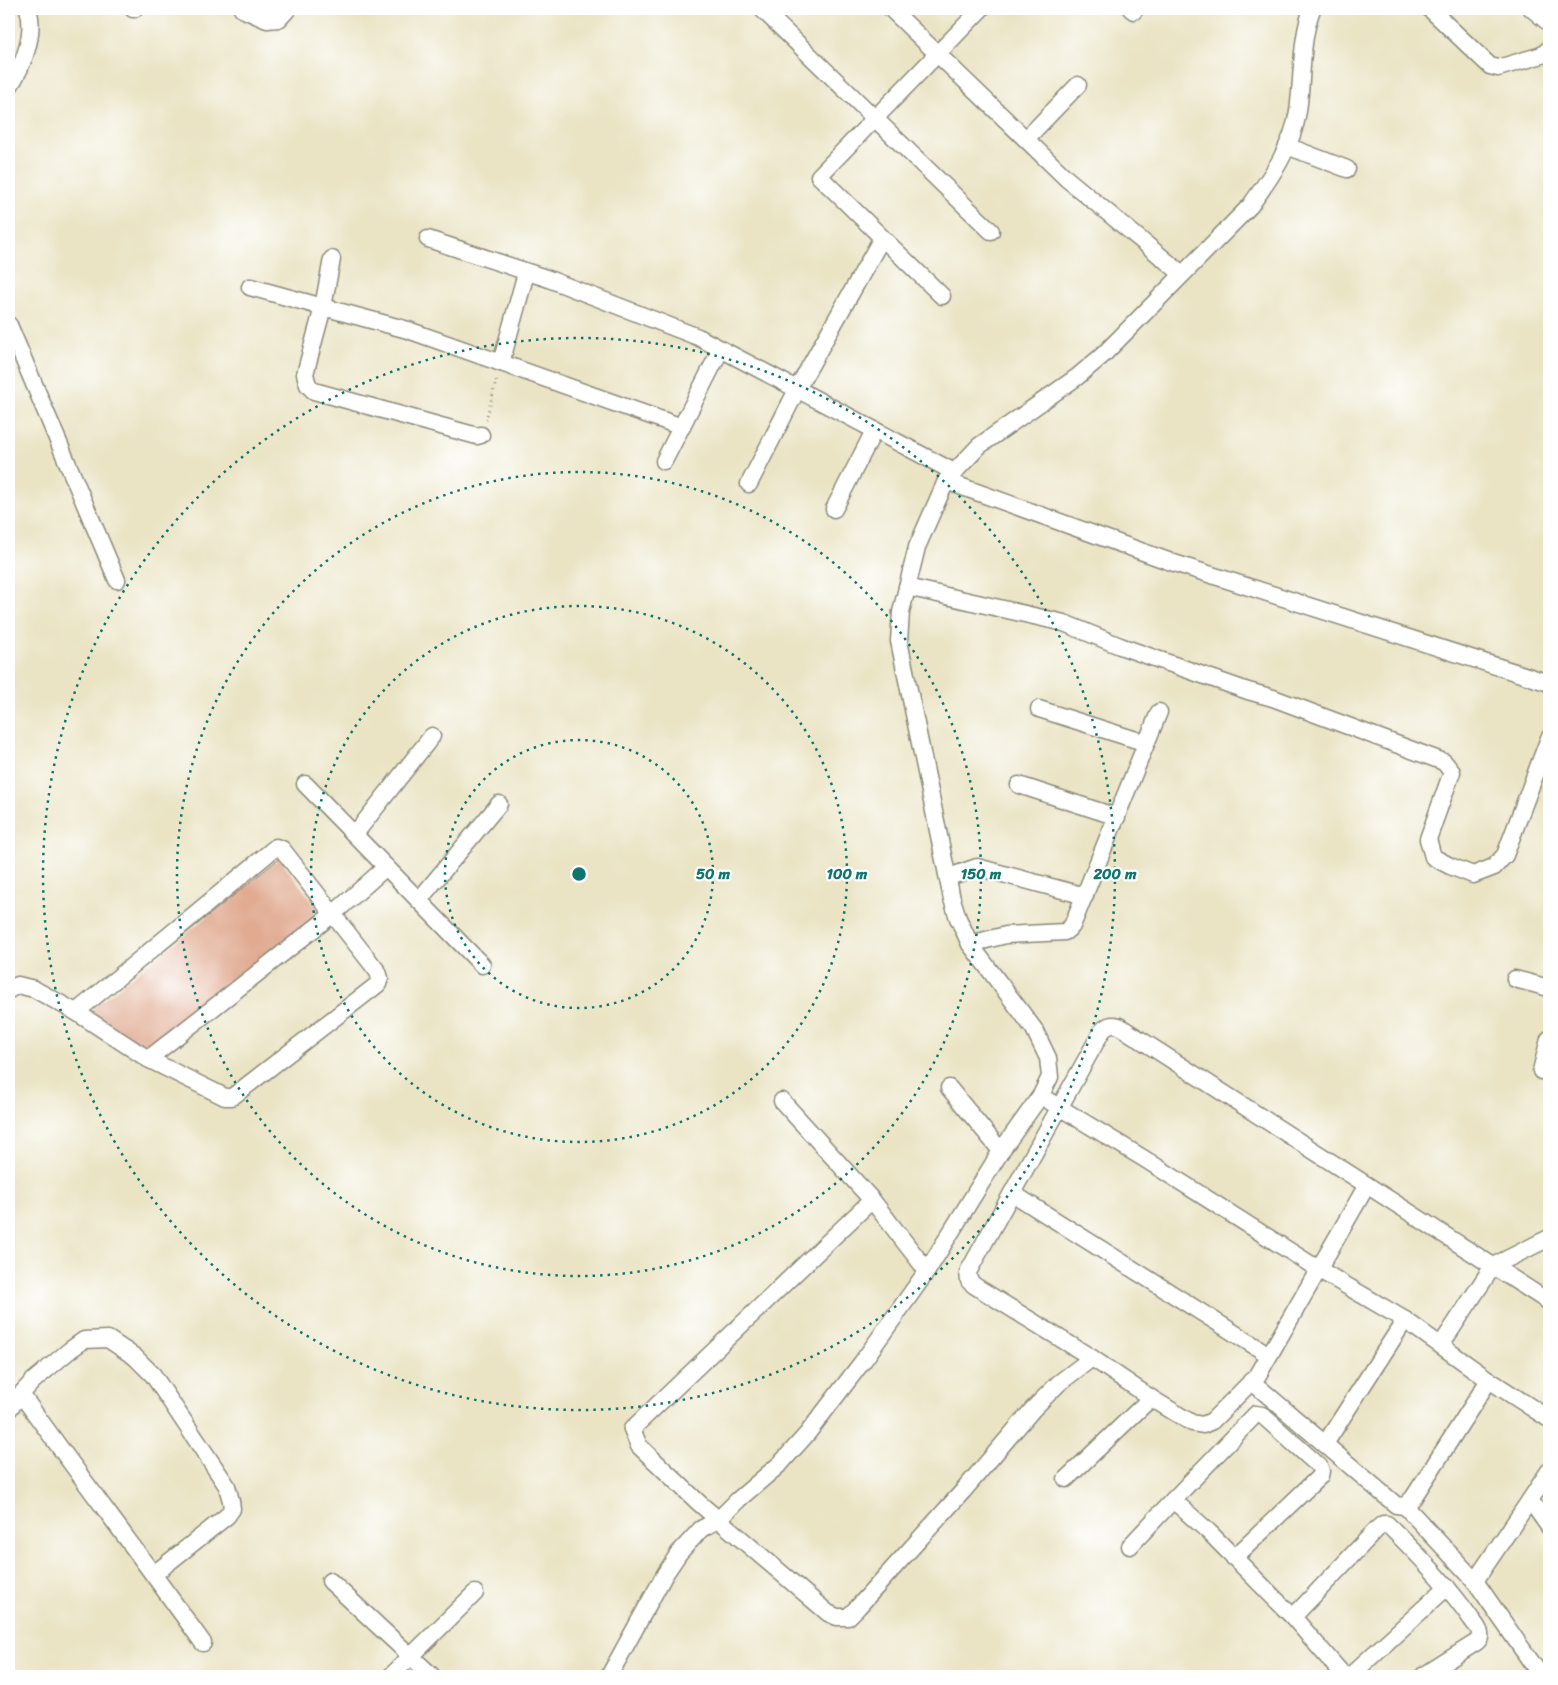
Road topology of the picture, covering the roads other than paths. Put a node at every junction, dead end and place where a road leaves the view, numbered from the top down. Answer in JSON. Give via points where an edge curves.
{"nodes":[{"id":1,"x":28,"y":9,"type":"edge"},
{"id":2,"x":242,"y":9,"type":"edge"},
{"id":3,"x":288,"y":9,"type":"edge"},
{"id":4,"x":891,"y":9,"type":"edge"},
{"id":5,"x":981,"y":9,"type":"edge"},
{"id":6,"x":1312,"y":9,"type":"edge"},
{"id":7,"x":1430,"y":9,"type":"edge"},
{"id":8,"x":1532,"y":9,"type":"edge"},
{"id":9,"x":764,"y":10,"type":"edge"},
{"id":10,"x":1549,"y":24,"type":"edge"},
{"id":11,"x":1549,"y":49,"type":"edge"},
{"id":12,"x":938,"y":53,"type":"junction"},
{"id":13,"x":1078,"y":85,"type":"dead end"},
{"id":14,"x":9,"y":87,"type":"edge"},
{"id":15,"x":876,"y":118,"type":"junction"},
{"id":16,"x":1026,"y":140,"type":"junction"},
{"id":17,"x":1287,"y":146,"type":"junction"},
{"id":18,"x":1347,"y":169,"type":"dead end"},
{"id":19,"x":991,"y":231,"type":"dead end"},
{"id":20,"x":882,"y":238,"type":"junction"},
{"id":21,"x":428,"y":239,"type":"dead end"},
{"id":22,"x":332,"y":259,"type":"dead end"},
{"id":23,"x":526,"y":273,"type":"junction"},
{"id":24,"x":1182,"y":274,"type":"junction"},
{"id":25,"x":250,"y":288,"type":"dead end"},
{"id":26,"x":942,"y":296,"type":"dead end"},
{"id":27,"x":323,"y":307,"type":"junction"},
{"id":28,"x":9,"y":325,"type":"edge"},
{"id":29,"x":720,"y":351,"type":"junction"},
{"id":30,"x":501,"y":363,"type":"junction"},
{"id":31,"x":797,"y":390,"type":"junction"},
{"id":32,"x":682,"y":426,"type":"junction"},
{"id":33,"x":874,"y":431,"type":"junction"},
{"id":34,"x":481,"y":435,"type":"road end"},
{"id":35,"x":664,"y":461,"type":"dead end"},
{"id":36,"x":950,"y":476,"type":"junction"},
{"id":37,"x":749,"y":484,"type":"dead end"},
{"id":38,"x":834,"y":509,"type":"dead end"},
{"id":39,"x":117,"y":580,"type":"dead end"},
{"id":40,"x":907,"y":587,"type":"junction"},
{"id":41,"x":1549,"y":683,"type":"edge"},
{"id":42,"x":1039,"y":709,"type":"dead end"},
{"id":43,"x":1159,"y":712,"type":"dead end"},
{"id":44,"x":432,"y":736,"type":"dead end"},
{"id":45,"x":1549,"y":738,"type":"edge"},
{"id":46,"x":1146,"y":743,"type":"junction"},
{"id":47,"x":305,"y":784,"type":"dead end"},
{"id":48,"x":1019,"y":785,"type":"dead end"},
{"id":49,"x":499,"y":804,"type":"dead end"},
{"id":50,"x":1117,"y":817,"type":"junction"},
{"id":51,"x":354,"y":834,"type":"junction"},
{"id":52,"x":386,"y":867,"type":"junction"},
{"id":53,"x":949,"y":877,"type":"junction"},
{"id":54,"x":1085,"y":896,"type":"junction"},
{"id":55,"x":419,"y":900,"type":"junction"},
{"id":56,"x":333,"y":914,"type":"junction"},
{"id":57,"x":970,"y":944,"type":"junction"},
{"id":58,"x":482,"y":965,"type":"dead end"},
{"id":59,"x":1515,"y":979,"type":"dead end"},
{"id":60,"x":1549,"y":988,"type":"edge"},
{"id":61,"x":9,"y":990,"type":"edge"},
{"id":62,"x":76,"y":1012,"type":"junction"},
{"id":63,"x":1549,"y":1039,"type":"edge"},
{"id":64,"x":148,"y":1059,"type":"junction"},
{"id":65,"x":1541,"y":1071,"type":"dead end"},
{"id":66,"x":949,"y":1088,"type":"dead end"},
{"id":67,"x":1041,"y":1095,"type":"junction"},
{"id":68,"x":782,"y":1102,"type":"dead end"},
{"id":69,"x":1058,"y":1107,"type":"junction"},
{"id":70,"x":1001,"y":1151,"type":"junction"},
{"id":71,"x":1367,"y":1185,"type":"junction"},
{"id":72,"x":1012,"y":1192,"type":"junction"},
{"id":73,"x":872,"y":1200,"type":"junction"},
{"id":74,"x":1549,"y":1238,"type":"edge"},
{"id":75,"x":1494,"y":1266,"type":"junction"},
{"id":76,"x":1318,"y":1269,"type":"junction"},
{"id":77,"x":927,"y":1271,"type":"junction"},
{"id":78,"x":1549,"y":1302,"type":"edge"},
{"id":79,"x":1405,"y":1320,"type":"junction"},
{"id":80,"x":1441,"y":1345,"type":"junction"},
{"id":81,"x":1269,"y":1355,"type":"junction"},
{"id":82,"x":1092,"y":1358,"type":"junction"},
{"id":83,"x":1489,"y":1380,"type":"junction"},
{"id":84,"x":1251,"y":1381,"type":"junction"},
{"id":85,"x":21,"y":1394,"type":"junction"},
{"id":86,"x":1151,"y":1398,"type":"junction"},
{"id":87,"x":9,"y":1409,"type":"edge"},
{"id":88,"x":1549,"y":1418,"type":"edge"},
{"id":89,"x":1325,"y":1444,"type":"junction"},
{"id":90,"x":1549,"y":1471,"type":"edge"},
{"id":91,"x":1066,"y":1479,"type":"dead end"},
{"id":92,"x":1173,"y":1500,"type":"junction"},
{"id":93,"x":1530,"y":1500,"type":"junction"},
{"id":94,"x":1405,"y":1506,"type":"junction"},
{"id":95,"x":718,"y":1520,"type":"junction"},
{"id":96,"x":1549,"y":1527,"type":"edge"},
{"id":97,"x":1130,"y":1546,"type":"dead end"},
{"id":98,"x":1234,"y":1558,"type":"junction"},
{"id":99,"x":154,"y":1574,"type":"junction"},
{"id":100,"x":330,"y":1581,"type":"dead end"},
{"id":101,"x":1475,"y":1581,"type":"junction"},
{"id":102,"x":1447,"y":1588,"type":"junction"},
{"id":103,"x":475,"y":1592,"type":"dead end"},
{"id":104,"x":1293,"y":1617,"type":"junction"},
{"id":105,"x":203,"y":1643,"type":"dead end"},
{"id":106,"x":411,"y":1657,"type":"junction"},
{"id":107,"x":392,"y":1676,"type":"edge"},
{"id":108,"x":432,"y":1676,"type":"edge"},
{"id":109,"x":609,"y":1676,"type":"edge"},
{"id":110,"x":1344,"y":1676,"type":"edge"},
{"id":111,"x":1350,"y":1676,"type":"edge"},
{"id":112,"x":1423,"y":1676,"type":"edge"},
{"id":113,"x":1541,"y":1676,"type":"edge"}],
"edges":[{"from":1,"to":14,"type":"street","via":[[31,18],[27,51]]},
{"from":2,"to":3,"type":"street","via":[[267,20],[279,19]]},
{"from":4,"to":12,"type":"street"},
{"from":5,"to":12,"type":"street"},
{"from":6,"to":17,"type":"street","via":[[1304,42],[1298,112]]},
{"from":7,"to":11,"type":"street","via":[[1490,66],[1498,68],[1542,55]]},
{"from":8,"to":10,"type":"street"},
{"from":9,"to":15,"type":"street"},
{"from":12,"to":15,"type":"street"},
{"from":12,"to":16,"type":"street"},
{"from":13,"to":16,"type":"street"},
{"from":15,"to":19,"type":"street"},
{"from":15,"to":20,"type":"street","via":[[819,176]]},
{"from":16,"to":24,"type":"street","via":[[1067,179]]},
{"from":17,"to":18,"type":"street"},
{"from":17,"to":24,"type":"street","via":[[1250,206]]},
{"from":20,"to":26,"type":"street"},
{"from":20,"to":31,"type":"street"},
{"from":21,"to":23,"type":"street"},
{"from":22,"to":27,"type":"street"},
{"from":23,"to":29,"type":"street","via":[[698,338]]},
{"from":23,"to":30,"type":"street"},
{"from":24,"to":36,"type":"street","via":[[1091,366],[979,446]]},
{"from":25,"to":27,"type":"street"},
{"from":27,"to":30,"type":"street","via":[[408,330]]},
{"from":27,"to":34,"type":"street","via":[[305,374],[314,391]]},
{"from":28,"to":39,"type":"street"},
{"from":29,"to":31,"type":"street"},
{"from":29,"to":32,"type":"street"},
{"from":30,"to":32,"type":"street"},
{"from":31,"to":33,"type":"street"},
{"from":31,"to":37,"type":"street"},
{"from":32,"to":35,"type":"street"},
{"from":33,"to":36,"type":"street"},
{"from":33,"to":38,"type":"street"},
{"from":36,"to":40,"type":"street","via":[[917,547]]},
{"from":36,"to":41,"type":"street","via":[[1172,562]]},
{"from":40,"to":45,"type":"street","via":[[1064,623],[1444,762],[1452,772],[1428,839],[1433,857],[1473,875],[1494,867],[1505,855]]},
{"from":40,"to":53,"type":"street","via":[[901,612],[900,641]]},
{"from":42,"to":46,"type":"street"},
{"from":43,"to":46,"type":"street"},
{"from":44,"to":51,"type":"street"},
{"from":46,"to":50,"type":"street"},
{"from":47,"to":51,"type":"street"},
{"from":48,"to":50,"type":"street"},
{"from":49,"to":55,"type":"street"},
{"from":50,"to":54,"type":"street"},
{"from":51,"to":52,"type":"street"},
{"from":52,"to":55,"type":"street"},
{"from":52,"to":56,"type":"street"},
{"from":53,"to":54,"type":"street","via":[[977,866]]},
{"from":53,"to":57,"type":"street","via":[[952,899]]},
{"from":54,"to":57,"type":"street","via":[[1072,926],[1065,932],[1006,935]]},
{"from":55,"to":58,"type":"street"},
{"from":56,"to":62,"type":"street","via":[[282,849],[276,847]]},
{"from":56,"to":64,"type":"street"},
{"from":56,"to":64,"type":"street","via":[[378,972],[380,978],[374,988],[232,1097],[225,1097]]},
{"from":57,"to":67,"type":"street","via":[[1034,1029],[1048,1058],[1050,1077]]},
{"from":59,"to":60,"type":"street"},
{"from":61,"to":62,"type":"street","via":[[18,985],[34,988]]},
{"from":62,"to":64,"type":"street"},
{"from":63,"to":65,"type":"street"},
{"from":66,"to":70,"type":"street"},
{"from":67,"to":69,"type":"street"},
{"from":67,"to":70,"type":"street"},
{"from":68,"to":73,"type":"street"},
{"from":69,"to":71,"type":"street","via":[[1102,1031],[1113,1024]]},
{"from":69,"to":72,"type":"street"},
{"from":69,"to":76,"type":"street"},
{"from":70,"to":77,"type":"street"},
{"from":71,"to":75,"type":"street"},
{"from":71,"to":76,"type":"street"},
{"from":72,"to":81,"type":"street"},
{"from":72,"to":82,"type":"street","via":[[968,1272],[969,1281]]},
{"from":73,"to":77,"type":"street"},
{"from":73,"to":95,"type":"street","via":[[632,1429],[639,1446]]},
{"from":74,"to":75,"type":"street"},
{"from":75,"to":78,"type":"street"},
{"from":75,"to":80,"type":"street"},
{"from":76,"to":79,"type":"street"},
{"from":76,"to":81,"type":"street"},
{"from":77,"to":95,"type":"street","via":[[807,1434],[781,1463]]},
{"from":79,"to":80,"type":"street"},
{"from":79,"to":89,"type":"street"},
{"from":80,"to":83,"type":"street"},
{"from":81,"to":84,"type":"street"},
{"from":82,"to":86,"type":"street"},
{"from":82,"to":95,"type":"street","via":[[1052,1389],[848,1617],[837,1617],[828,1612]]},
{"from":83,"to":88,"type":"street"},
{"from":83,"to":94,"type":"street"},
{"from":84,"to":86,"type":"street","via":[[1212,1421],[1203,1425],[1192,1423]]},
{"from":84,"to":89,"type":"street"},
{"from":85,"to":87,"type":"street"},
{"from":85,"to":99,"type":"street"},
{"from":85,"to":99,"type":"street","via":[[84,1340],[108,1339],[135,1357],[153,1375],[227,1486],[232,1509]]},
{"from":86,"to":91,"type":"street"},
{"from":89,"to":94,"type":"street","via":[[1396,1505]]},
{"from":90,"to":93,"type":"street"},
{"from":92,"to":97,"type":"street"},
{"from":92,"to":98,"type":"street"},
{"from":92,"to":98,"type":"street","via":[[1256,1414],[1262,1415],[1319,1466],[1320,1476]]},
{"from":93,"to":96,"type":"street"},
{"from":93,"to":101,"type":"street"},
{"from":94,"to":101,"type":"street"},
{"from":95,"to":109,"type":"street","via":[[701,1529],[679,1553]]},
{"from":98,"to":104,"type":"street"},
{"from":99,"to":105,"type":"street"},
{"from":100,"to":106,"type":"street"},
{"from":101,"to":113,"type":"street"},
{"from":102,"to":104,"type":"street","via":[[1387,1524],[1383,1524]]},
{"from":102,"to":111,"type":"street"},
{"from":102,"to":112,"type":"street","via":[[1481,1635],[1475,1644]]},
{"from":103,"to":106,"type":"street"},
{"from":104,"to":110,"type":"street"},
{"from":106,"to":107,"type":"street"},
{"from":106,"to":108,"type":"street"}]}
